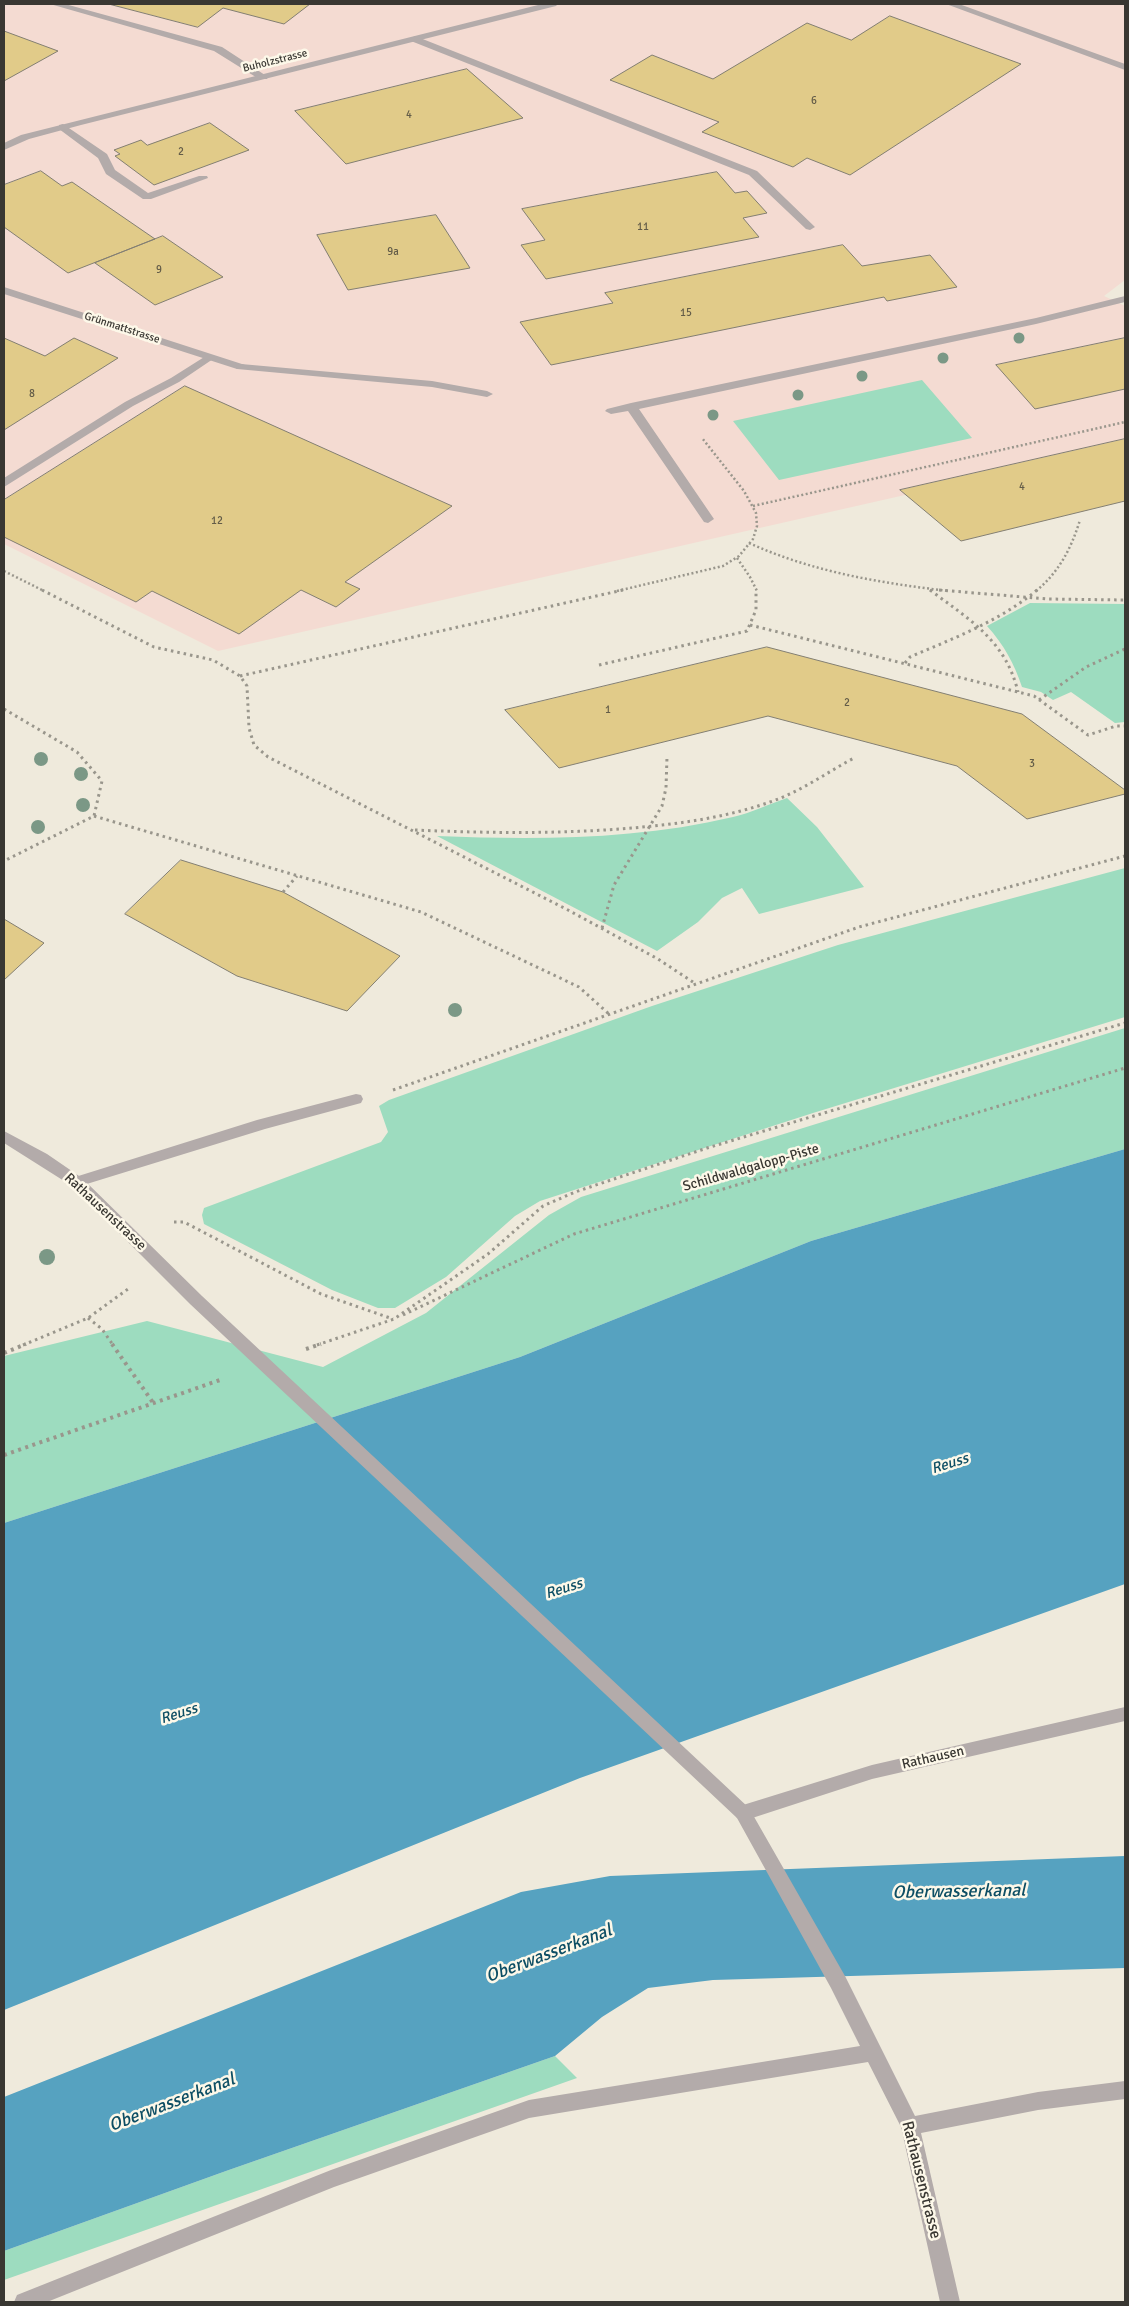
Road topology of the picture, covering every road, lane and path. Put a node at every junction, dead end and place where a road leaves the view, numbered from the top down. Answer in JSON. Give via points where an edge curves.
{"nodes":[{"id":1,"x":55,"y":4,"type":"edge"},
{"id":2,"x":553,"y":4,"type":"edge"},
{"id":3,"x":951,"y":4,"type":"edge"},
{"id":4,"x":415,"y":39,"type":"junction"},
{"id":5,"x":1125,"y":67,"type":"edge"},
{"id":6,"x":263,"y":77,"type":"junction"},
{"id":7,"x":63,"y":127,"type":"junction"},
{"id":8,"x":4,"y":147,"type":"edge"},
{"id":9,"x":202,"y":178,"type":"dead end"},
{"id":10,"x":810,"y":227,"type":"dead end"},
{"id":11,"x":4,"y":290,"type":"edge"},
{"id":12,"x":1125,"y":299,"type":"edge"},
{"id":13,"x":210,"y":357,"type":"junction"},
{"id":14,"x":486,"y":394,"type":"dead end"},
{"id":15,"x":671,"y":398,"type":"junction"},
{"id":16,"x":631,"y":406,"type":"junction"},
{"id":17,"x":611,"y":411,"type":"dead end"},
{"id":18,"x":1125,"y":422,"type":"edge"},
{"id":19,"x":4,"y":483,"type":"edge"},
{"id":20,"x":754,"y":506,"type":"junction"},
{"id":21,"x":708,"y":518,"type":"dead end"},
{"id":22,"x":1080,"y":520,"type":"dead end"},
{"id":23,"x":749,"y":543,"type":"junction"},
{"id":24,"x":737,"y":558,"type":"junction"},
{"id":25,"x":4,"y":571,"type":"edge"},
{"id":26,"x":928,"y":589,"type":"junction"},
{"id":27,"x":1027,"y":599,"type":"junction"},
{"id":28,"x":1125,"y":600,"type":"edge"},
{"id":29,"x":750,"y":625,"type":"junction"},
{"id":30,"x":978,"y":626,"type":"junction"},
{"id":31,"x":1125,"y":649,"type":"edge"},
{"id":32,"x":905,"y":663,"type":"junction"},
{"id":33,"x":598,"y":665,"type":"dead end"},
{"id":34,"x":240,"y":676,"type":"junction"},
{"id":35,"x":1018,"y":692,"type":"junction"},
{"id":36,"x":1039,"y":700,"type":"junction"},
{"id":37,"x":4,"y":709,"type":"edge"},
{"id":38,"x":1125,"y":726,"type":"edge"},
{"id":39,"x":667,"y":757,"type":"dead end"},
{"id":40,"x":854,"y":758,"type":"dead end"},
{"id":41,"x":94,"y":816,"type":"junction"},
{"id":42,"x":650,"y":827,"type":"junction"},
{"id":43,"x":412,"y":830,"type":"junction"},
{"id":44,"x":1125,"y":856,"type":"edge"},
{"id":45,"x":4,"y":861,"type":"edge"},
{"id":46,"x":297,"y":876,"type":"junction"},
{"id":47,"x":283,"y":892,"type":"dead end"},
{"id":48,"x":602,"y":928,"type":"junction"},
{"id":49,"x":696,"y":984,"type":"junction"},
{"id":50,"x":609,"y":1014,"type":"junction"},
{"id":51,"x":1125,"y":1023,"type":"edge"},
{"id":52,"x":1125,"y":1068,"type":"edge"},
{"id":53,"x":356,"y":1099,"type":"joint"},
{"id":54,"x":4,"y":1136,"type":"edge"},
{"id":55,"x":77,"y":1182,"type":"junction"},
{"id":56,"x":126,"y":1231,"type":"junction"},
{"id":57,"x":161,"y":1265,"type":"junction"},
{"id":58,"x":88,"y":1318,"type":"junction"},
{"id":59,"x":394,"y":1319,"type":"junction"},
{"id":60,"x":352,"y":1333,"type":"dead end"},
{"id":61,"x":4,"y":1353,"type":"edge"},
{"id":62,"x":4,"y":1455,"type":"edge"},
{"id":63,"x":1125,"y":1714,"type":"edge"},
{"id":64,"x":743,"y":1813,"type":"junction"},
{"id":65,"x":873,"y":2053,"type":"junction"},
{"id":66,"x":1125,"y":2090,"type":"edge"},
{"id":67,"x":910,"y":2126,"type":"junction"},
{"id":68,"x":24,"y":2302,"type":"edge"},
{"id":69,"x":950,"y":2302,"type":"edge"}],
"edges":[{"from":1,"to":6,"type":"street","via":[[218,49]]},
{"from":2,"to":4,"type":"street","name":"Buholzstrasse"},
{"from":3,"to":5,"type":"street"},
{"from":4,"to":6,"type":"street","name":"Buholzstrasse"},
{"from":4,"to":10,"type":"street","via":[[752,173]]},
{"from":6,"to":7,"type":"street","name":"Buholzstrasse"},
{"from":7,"to":8,"type":"street","name":"Buholzstrasse","via":[[25,137]]},
{"from":7,"to":9,"type":"street","via":[[103,156],[110,172],[147,197]]},
{"from":11,"to":13,"type":"street","name":"Grünmattstrasse"},
{"from":12,"to":15,"type":"street"},
{"from":13,"to":14,"type":"street","name":"Grünmattstrasse","via":[[241,367],[432,384]]},
{"from":13,"to":19,"type":"street"},
{"from":15,"to":16,"type":"street"},
{"from":15,"to":20,"type":"path"},
{"from":16,"to":17,"type":"street"},
{"from":16,"to":21,"type":"street"},
{"from":18,"to":20,"type":"path"},
{"from":20,"to":23,"type":"path","via":[[758,520]]},
{"from":22,"to":27,"type":"path","via":[[1072,547],[1058,569]]},
{"from":23,"to":24,"type":"path"},
{"from":23,"to":26,"type":"path","via":[[788,560],[836,573]]},
{"from":24,"to":29,"type":"path","via":[[754,579],[758,599]]},
{"from":24,"to":34,"type":"path","via":[[728,564],[677,578]]},
{"from":25,"to":34,"type":"path","via":[[154,647],[213,660]]},
{"from":26,"to":27,"type":"path"},
{"from":26,"to":30,"type":"path"},
{"from":27,"to":28,"type":"path","via":[[1068,602]]},
{"from":27,"to":30,"type":"path"},
{"from":29,"to":32,"type":"path"},
{"from":29,"to":33,"type":"path","via":[[746,631]]},
{"from":30,"to":32,"type":"path","via":[[910,657]]},
{"from":30,"to":35,"type":"path","via":[[987,632],[1007,658]]},
{"from":31,"to":36,"type":"path","via":[[1086,667]]},
{"from":32,"to":35,"type":"path"},
{"from":34,"to":43,"type":"path","via":[[248,686],[249,728],[254,745],[268,757]]},
{"from":35,"to":36,"type":"path"},
{"from":36,"to":38,"type":"path","via":[[1088,735]]},
{"from":37,"to":41,"type":"path","via":[[77,752],[102,781]]},
{"from":39,"to":42,"type":"path","via":[[662,806]]},
{"from":40,"to":42,"type":"path","via":[[791,794],[736,813]]},
{"from":41,"to":45,"type":"path"},
{"from":41,"to":46,"type":"path"},
{"from":42,"to":43,"type":"path","via":[[566,834]]},
{"from":42,"to":48,"type":"path","via":[[614,884]]},
{"from":43,"to":48,"type":"path"},
{"from":44,"to":49,"type":"path","via":[[858,927]]},
{"from":46,"to":47,"type":"path"},
{"from":46,"to":50,"type":"path","via":[[421,912],[579,987]]},
{"from":48,"to":49,"type":"path"},
{"from":49,"to":50,"type":"path"},
{"from":50,"to":53,"type":"path","via":[[393,1090]]},
{"from":51,"to":59,"type":"path","via":[[575,1192],[543,1206],[488,1254]]},
{"from":52,"to":59,"type":"path","name":"Schildwaldgalopp-Piste","via":[[574,1234]]},
{"from":53,"to":55,"type":"street","via":[[262,1124]]},
{"from":54,"to":55,"type":"street","name":"Rathausenstrasse"},
{"from":55,"to":56,"type":"street","name":"Rathausenstrasse"},
{"from":56,"to":57,"type":"street","name":"Rathausenstrasse"},
{"from":56,"to":59,"type":"path","via":[[148,1220],[184,1222],[321,1294]]},
{"from":57,"to":58,"type":"path"},
{"from":57,"to":64,"type":"street","name":"Rathausenstrasse"},
{"from":58,"to":61,"type":"path"},
{"from":58,"to":62,"type":"path","via":[[102,1329],[154,1404]]},
{"from":59,"to":60,"type":"path"},
{"from":63,"to":64,"type":"street","name":"Rathausen","via":[[872,1772]]},
{"from":64,"to":65,"type":"street","name":"Rathausenstrasse","via":[[838,1982]]},
{"from":65,"to":67,"type":"street","name":"Rathausenstrasse"},
{"from":65,"to":68,"type":"street","via":[[528,2110],[331,2179]]},
{"from":66,"to":67,"type":"street","via":[[1038,2101]]},
{"from":67,"to":69,"type":"street","name":"Rathausenstrasse"}]}
